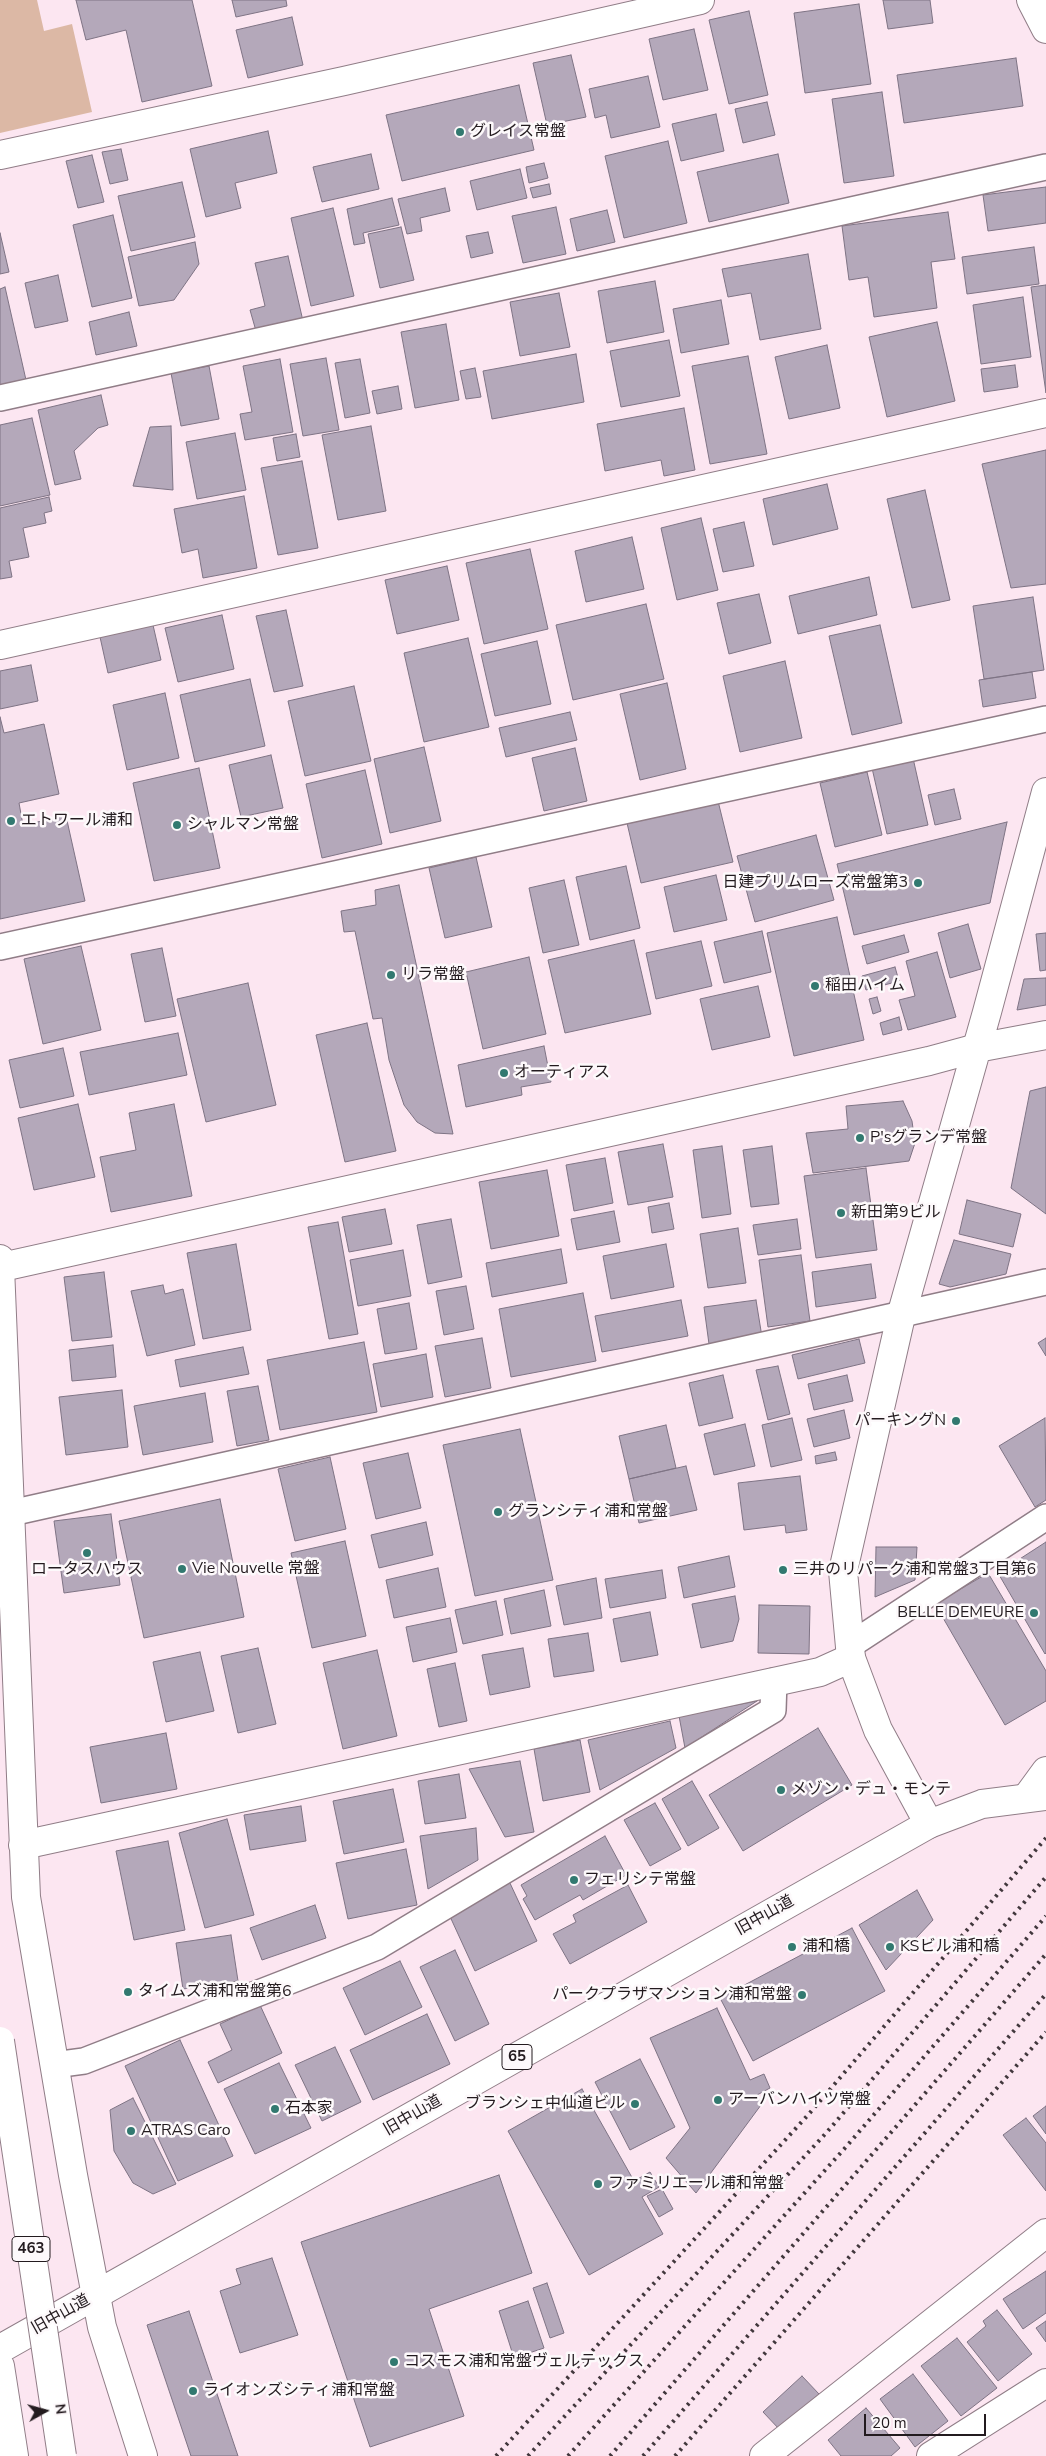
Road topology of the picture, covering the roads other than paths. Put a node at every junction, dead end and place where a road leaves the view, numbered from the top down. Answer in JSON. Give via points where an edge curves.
{"nodes":[{"id":1,"x":700,"y":0,"type":"edge"},
{"id":2,"x":1032,"y":0,"type":"edge"},
{"id":3,"x":1046,"y":28,"type":"edge"},
{"id":4,"x":0,"y":155,"type":"edge"},
{"id":5,"x":1046,"y":167,"type":"edge"},
{"id":6,"x":0,"y":398,"type":"edge"},
{"id":7,"x":1046,"y":414,"type":"edge"},
{"id":8,"x":0,"y":645,"type":"edge"},
{"id":9,"x":1046,"y":719,"type":"edge"},
{"id":10,"x":1046,"y":792,"type":"edge"},
{"id":11,"x":0,"y":947,"type":"edge"},
{"id":12,"x":1046,"y":1035,"type":"edge"},
{"id":13,"x":977,"y":1048,"type":"junction"},
{"id":14,"x":1,"y":1264,"type":"edge"},
{"id":15,"x":1046,"y":1282,"type":"edge"},
{"id":16,"x":901,"y":1316,"type":"junction"},
{"id":17,"x":11,"y":1513,"type":"junction"},
{"id":18,"x":1046,"y":1517,"type":"edge"},
{"id":19,"x":850,"y":1652,"type":"junction"},
{"id":20,"x":774,"y":1681,"type":"junction"},
{"id":21,"x":1046,"y":1772,"type":"edge"},
{"id":22,"x":1036,"y":1796,"type":"edge"},
{"id":23,"x":930,"y":1824,"type":"junction"},
{"id":24,"x":23,"y":1845,"type":"junction"},
{"id":25,"x":0,"y":2042,"type":"edge"},
{"id":26,"x":54,"y":2066,"type":"junction"},
{"id":27,"x":1046,"y":2233,"type":"edge"},
{"id":28,"x":96,"y":2296,"type":"junction"},
{"id":29,"x":0,"y":2349,"type":"edge"},
{"id":30,"x":0,"y":2366,"type":"edge"},
{"id":31,"x":1046,"y":2382,"type":"edge"},
{"id":32,"x":14,"y":2456,"type":"edge"},
{"id":33,"x":62,"y":2456,"type":"edge"},
{"id":34,"x":143,"y":2456,"type":"edge"},
{"id":35,"x":764,"y":2456,"type":"edge"},
{"id":36,"x":931,"y":2456,"type":"edge"}],
"edges":[{"from":1,"to":4,"type":"main road"},
{"from":2,"to":3,"type":"main road"},
{"from":5,"to":6,"type":"lane"},
{"from":7,"to":8,"type":"main road"},
{"from":9,"to":11,"type":"lane"},
{"from":10,"to":13,"type":"main road"},
{"from":12,"to":13,"type":"main road"},
{"from":13,"to":14,"type":"main road"},
{"from":13,"to":16,"type":"main road"},
{"from":14,"to":17,"type":"main road"},
{"from":15,"to":16,"type":"lane"},
{"from":16,"to":17,"type":"lane"},
{"from":16,"to":19,"type":"main road","via":[[843,1572]]},
{"from":17,"to":24,"type":"main road"},
{"from":18,"to":19,"type":"lane"},
{"from":19,"to":20,"type":"main road","via":[[820,1672]]},
{"from":19,"to":23,"type":"main road","via":[[878,1730]]},
{"from":20,"to":24,"type":"main road"},
{"from":20,"to":26,"type":"lane","via":[[773,1710],[377,1947],[84,2061]]},
{"from":21,"to":22,"type":"main road"},
{"from":22,"to":23,"type":"main road","name":"旧中山道","number":"65","via":[[982,1804]]},
{"from":23,"to":28,"type":"main road","name":"旧中山道","number":"65"},
{"from":24,"to":26,"type":"main road","via":[[26,1897]]},
{"from":25,"to":33,"type":"main road","number":"463","bridge":true},
{"from":26,"to":28,"type":"main road"},
{"from":27,"to":35,"type":"main road"},
{"from":28,"to":29,"type":"main road","name":"旧中山道","number":"65"},
{"from":28,"to":34,"type":"main road","via":[[102,2328]]},
{"from":30,"to":32,"type":"main road"},
{"from":31,"to":36,"type":"main road"}]}
